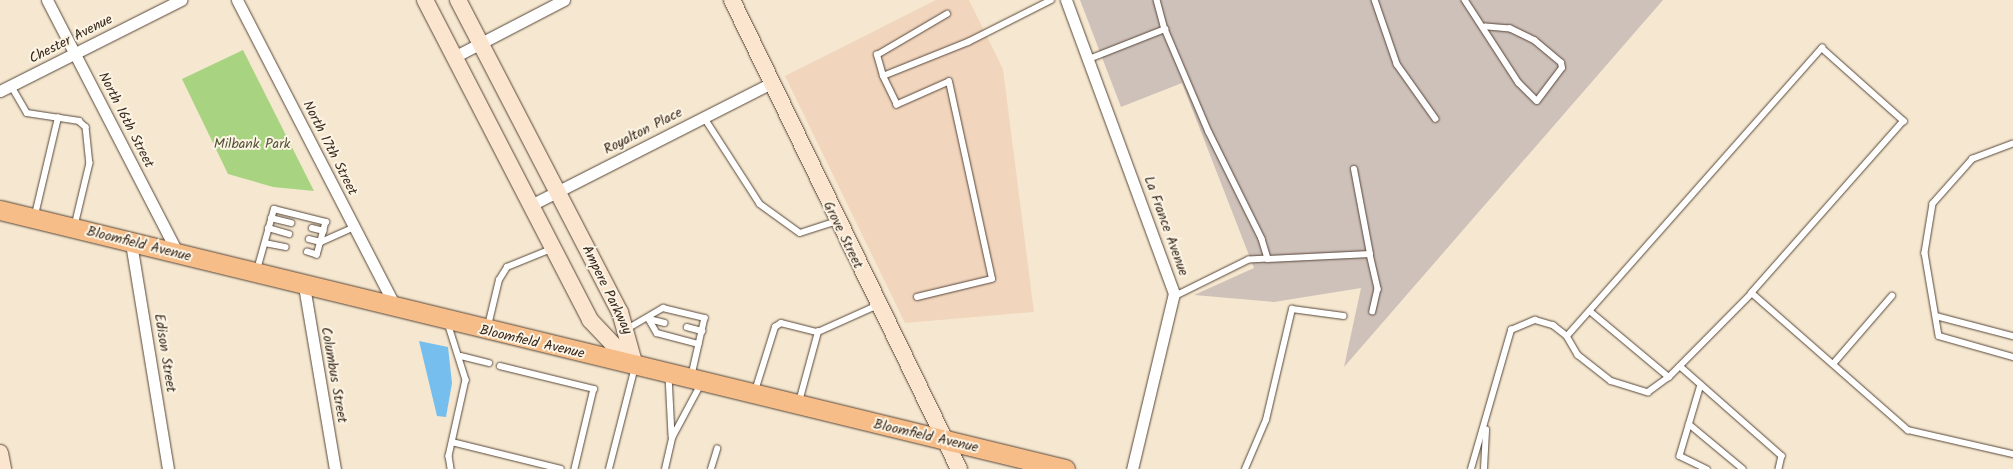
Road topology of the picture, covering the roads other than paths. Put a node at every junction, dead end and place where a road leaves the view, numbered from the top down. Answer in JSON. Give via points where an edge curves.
{"nodes":[{"id":1,"x":46,"y":0,"type":"edge"},
{"id":2,"x":181,"y":0,"type":"edge"},
{"id":3,"x":237,"y":0,"type":"edge"},
{"id":4,"x":425,"y":0,"type":"edge"},
{"id":5,"x":458,"y":0,"type":"edge"},
{"id":6,"x":564,"y":0,"type":"edge"},
{"id":7,"x":732,"y":0,"type":"edge"},
{"id":8,"x":1051,"y":0,"type":"edge"},
{"id":9,"x":1066,"y":0,"type":"edge"},
{"id":10,"x":1157,"y":0,"type":"edge"},
{"id":11,"x":1375,"y":0,"type":"edge"},
{"id":12,"x":1465,"y":0,"type":"edge"},
{"id":13,"x":947,"y":14,"type":"dead end"},
{"id":14,"x":1486,"y":27,"type":"junction"},
{"id":15,"x":1165,"y":29,"type":"junction"},
{"id":16,"x":480,"y":43,"type":"junction"},
{"id":17,"x":74,"y":54,"type":"junction"},
{"id":18,"x":454,"y":57,"type":"junction"},
{"id":19,"x":1089,"y":59,"type":"junction"},
{"id":20,"x":883,"y":76,"type":"junction"},
{"id":21,"x":769,"y":84,"type":"junction"},
{"id":22,"x":11,"y":85,"type":"junction"},
{"id":23,"x":0,"y":91,"type":"edge"},
{"id":24,"x":704,"y":117,"type":"junction"},
{"id":25,"x":58,"y":118,"type":"junction"},
{"id":26,"x":1436,"y":119,"type":"dead end"},
{"id":27,"x":2013,"y":144,"type":"edge"},
{"id":28,"x":1354,"y":169,"type":"dead end"},
{"id":29,"x":557,"y":192,"type":"junction"},
{"id":30,"x":531,"y":205,"type":"junction"},
{"id":31,"x":0,"y":210,"type":"edge"},
{"id":32,"x":34,"y":218,"type":"junction"},
{"id":33,"x":271,"y":218,"type":"junction"},
{"id":34,"x":836,"y":222,"type":"junction"},
{"id":35,"x":291,"y":223,"type":"dead end"},
{"id":36,"x":354,"y":227,"type":"junction"},
{"id":37,"x":74,"y":228,"type":"junction"},
{"id":38,"x":268,"y":228,"type":"junction"},
{"id":39,"x":312,"y":228,"type":"dead end"},
{"id":40,"x":324,"y":231,"type":"junction"},
{"id":41,"x":289,"y":234,"type":"dead end"},
{"id":42,"x":309,"y":239,"type":"dead end"},
{"id":43,"x":321,"y":242,"type":"junction"},
{"id":44,"x":131,"y":243,"type":"junction"},
{"id":45,"x":265,"y":243,"type":"junction"},
{"id":46,"x":286,"y":247,"type":"dead end"},
{"id":47,"x":553,"y":248,"type":"junction"},
{"id":48,"x":307,"y":252,"type":"dead end"},
{"id":49,"x":178,"y":254,"type":"junction"},
{"id":50,"x":1370,"y":254,"type":"junction"},
{"id":51,"x":1268,"y":259,"type":"junction"},
{"id":52,"x":256,"y":272,"type":"junction"},
{"id":53,"x":304,"y":286,"type":"junction"},
{"id":54,"x":1752,"y":294,"type":"junction"},
{"id":55,"x":1892,"y":296,"type":"dead end"},
{"id":56,"x":917,"y":297,"type":"dead end"},
{"id":57,"x":1174,"y":297,"type":"junction"},
{"id":58,"x":878,"y":305,"type":"junction"},
{"id":59,"x":397,"y":310,"type":"junction"},
{"id":60,"x":1374,"y":311,"type":"dead end"},
{"id":61,"x":1590,"y":311,"type":"junction"},
{"id":62,"x":1344,"y":316,"type":"dead end"},
{"id":63,"x":1936,"y":316,"type":"junction"},
{"id":64,"x":649,"y":319,"type":"junction"},
{"id":65,"x":448,"y":322,"type":"junction"},
{"id":66,"x":665,"y":323,"type":"dead end"},
{"id":67,"x":687,"y":327,"type":"dead end"},
{"id":68,"x":627,"y":329,"type":"junction"},
{"id":69,"x":487,"y":331,"type":"junction"},
{"id":70,"x":702,"y":331,"type":"junction"},
{"id":71,"x":818,"y":332,"type":"junction"},
{"id":72,"x":1567,"y":336,"type":"junction"},
{"id":73,"x":2013,"y":336,"type":"edge"},
{"id":74,"x":699,"y":344,"type":"junction"},
{"id":75,"x":461,"y":356,"type":"junction"},
{"id":76,"x":2013,"y":357,"type":"edge"},
{"id":77,"x":489,"y":363,"type":"dead end"},
{"id":78,"x":1833,"y":364,"type":"junction"},
{"id":79,"x":500,"y":366,"type":"dead end"},
{"id":80,"x":635,"y":366,"type":"junction"},
{"id":81,"x":1680,"y":366,"type":"junction"},
{"id":82,"x":669,"y":374,"type":"junction"},
{"id":83,"x":1669,"y":377,"type":"junction"},
{"id":84,"x":696,"y":381,"type":"junction"},
{"id":85,"x":1701,"y":385,"type":"junction"},
{"id":86,"x":754,"y":395,"type":"junction"},
{"id":87,"x":798,"y":406,"type":"junction"},
{"id":88,"x":1689,"y":424,"type":"junction"},
{"id":89,"x":1486,"y":428,"type":"junction"},
{"id":90,"x":672,"y":438,"type":"junction"},
{"id":91,"x":945,"y":441,"type":"junction"},
{"id":92,"x":452,"y":442,"type":"junction"},
{"id":93,"x":717,"y":449,"type":"dead end"},
{"id":94,"x":0,"y":453,"type":"edge"},
{"id":95,"x":2013,"y":454,"type":"edge"},
{"id":96,"x":3,"y":469,"type":"edge"},
{"id":97,"x":168,"y":469,"type":"edge"},
{"id":98,"x":335,"y":469,"type":"edge"},
{"id":99,"x":451,"y":469,"type":"edge"},
{"id":100,"x":561,"y":469,"type":"edge"},
{"id":101,"x":575,"y":469,"type":"edge"},
{"id":102,"x":609,"y":469,"type":"edge"},
{"id":103,"x":664,"y":469,"type":"edge"},
{"id":104,"x":711,"y":469,"type":"edge"},
{"id":105,"x":958,"y":469,"type":"edge"},
{"id":106,"x":1066,"y":469,"type":"edge"},
{"id":107,"x":1132,"y":469,"type":"edge"},
{"id":108,"x":1244,"y":469,"type":"edge"},
{"id":109,"x":1471,"y":469,"type":"edge"},
{"id":110,"x":1484,"y":469,"type":"edge"},
{"id":111,"x":1707,"y":469,"type":"edge"},
{"id":112,"x":1743,"y":469,"type":"edge"},
{"id":113,"x":1779,"y":469,"type":"edge"}],
"edges":[{"from":1,"to":17,"type":"street","name":"North 16th Street"},
{"from":2,"to":17,"type":"street","name":"Chester Avenue"},
{"from":3,"to":36,"type":"street","name":"North 17th Street"},
{"from":4,"to":18,"type":"street","name":"Ampere Parkway"},
{"from":5,"to":16,"type":"street","name":"Ampere Parkway"},
{"from":6,"to":16,"type":"street"},
{"from":7,"to":21,"type":"street","name":"Grove Street"},
{"from":8,"to":20,"type":"lane","via":[[968,42]]},
{"from":9,"to":19,"type":"street","name":"La France Avenue"},
{"from":10,"to":15,"type":"lane"},
{"from":11,"to":26,"type":"lane","via":[[1397,64]]},
{"from":12,"to":14,"type":"lane"},
{"from":13,"to":20,"type":"lane","via":[[877,55]]},
{"from":14,"to":14,"type":"lane","via":[[1519,83],[1537,101],[1561,63],[1535,41],[1510,29]]},
{"from":15,"to":19,"type":"lane"},
{"from":15,"to":51,"type":"lane"},
{"from":16,"to":18,"type":"street"},
{"from":16,"to":29,"type":"street","name":"Ampere Parkway"},
{"from":17,"to":22,"type":"street","name":"Chester Avenue"},
{"from":17,"to":49,"type":"street","name":"North 16th Street"},
{"from":18,"to":30,"type":"street","name":"Ampere Parkway"},
{"from":19,"to":57,"type":"street","name":"La France Avenue"},
{"from":20,"to":56,"type":"lane","via":[[896,105],[949,82],[992,279]]},
{"from":21,"to":24,"type":"street","name":"Royalton Place"},
{"from":21,"to":34,"type":"street","name":"Grove Street"},
{"from":22,"to":23,"type":"street","name":"Chester Avenue"},
{"from":22,"to":25,"type":"lane","via":[[27,113]]},
{"from":24,"to":29,"type":"street","name":"Royalton Place"},
{"from":24,"to":34,"type":"lane","via":[[760,204],[800,233]]},
{"from":25,"to":32,"type":"lane"},
{"from":25,"to":37,"type":"lane","via":[[79,121],[86,127],[91,143]]},
{"from":27,"to":63,"type":"lane","via":[[1973,159],[1933,204],[1925,253]]},
{"from":28,"to":50,"type":"lane"},
{"from":29,"to":30,"type":"street","name":"Royalton Place"},
{"from":29,"to":68,"type":"street","name":"Ampere Parkway"},
{"from":30,"to":47,"type":"street","name":"Ampere Parkway"},
{"from":31,"to":32,"type":"main road","name":"Bloomfield Avenue"},
{"from":32,"to":37,"type":"main road","name":"Bloomfield Avenue"},
{"from":33,"to":35,"type":"lane"},
{"from":33,"to":38,"type":"lane"},
{"from":33,"to":40,"type":"lane","via":[[274,209],[326,222]]},
{"from":34,"to":58,"type":"street","name":"Grove Street"},
{"from":36,"to":43,"type":"lane"},
{"from":36,"to":59,"type":"street","name":"North 17th Street"},
{"from":37,"to":44,"type":"main road","name":"Bloomfield Avenue"},
{"from":38,"to":41,"type":"lane"},
{"from":38,"to":45,"type":"lane"},
{"from":39,"to":40,"type":"lane"},
{"from":40,"to":43,"type":"lane"},
{"from":42,"to":43,"type":"lane"},
{"from":43,"to":48,"type":"lane","via":[[318,255]]},
{"from":44,"to":49,"type":"main road","name":"Bloomfield Avenue"},
{"from":44,"to":97,"type":"street","name":"Edison Street"},
{"from":45,"to":46,"type":"lane"},
{"from":45,"to":52,"type":"lane"},
{"from":47,"to":69,"type":"lane","via":[[507,266],[499,280]]},
{"from":47,"to":80,"type":"street","name":"Ampere Parkway","via":[[590,320]]},
{"from":49,"to":52,"type":"main road","name":"Bloomfield Avenue"},
{"from":50,"to":51,"type":"lane"},
{"from":50,"to":60,"type":"lane","via":[[1378,289]]},
{"from":51,"to":57,"type":"lane","via":[[1249,260]]},
{"from":52,"to":53,"type":"main road","name":"Bloomfield Avenue"},
{"from":53,"to":59,"type":"main road","name":"Bloomfield Avenue"},
{"from":53,"to":98,"type":"street","name":"Columbus Street"},
{"from":54,"to":61,"type":"lane","via":[[1904,121],[1822,48]]},
{"from":54,"to":78,"type":"lane"},
{"from":54,"to":81,"type":"lane"},
{"from":55,"to":78,"type":"lane"},
{"from":57,"to":107,"type":"street","name":"La France Avenue"},
{"from":58,"to":71,"type":"lane"},
{"from":58,"to":91,"type":"street","name":"Grove Street"},
{"from":59,"to":65,"type":"main road","name":"Bloomfield Avenue"},
{"from":61,"to":72,"type":"lane"},
{"from":61,"to":83,"type":"lane"},
{"from":62,"to":108,"type":"lane","via":[[1292,309],[1266,420]]},
{"from":63,"to":73,"type":"lane"},
{"from":63,"to":76,"type":"lane","via":[[1939,336]]},
{"from":64,"to":66,"type":"lane"},
{"from":64,"to":68,"type":"lane"},
{"from":64,"to":70,"type":"lane","via":[[663,308],[705,318]]},
{"from":64,"to":74,"type":"lane","via":[[657,333]]},
{"from":65,"to":69,"type":"main road","name":"Bloomfield Avenue"},
{"from":65,"to":75,"type":"lane"},
{"from":67,"to":70,"type":"lane"},
{"from":68,"to":80,"type":"street","name":"Ampere Parkway"},
{"from":69,"to":80,"type":"main road","name":"Bloomfield Avenue"},
{"from":70,"to":74,"type":"lane"},
{"from":71,"to":86,"type":"lane","via":[[782,323],[775,327]]},
{"from":71,"to":87,"type":"lane"},
{"from":72,"to":83,"type":"lane","via":[[1578,356],[1611,381],[1648,392]]},
{"from":72,"to":89,"type":"lane","via":[[1535,320],[1511,330]]},
{"from":74,"to":84,"type":"lane"},
{"from":75,"to":77,"type":"lane"},
{"from":75,"to":92,"type":"lane","via":[[466,380]]},
{"from":78,"to":95,"type":"lane","via":[[1908,430]]},
{"from":79,"to":101,"type":"lane","via":[[594,389]]},
{"from":80,"to":82,"type":"main road","name":"Bloomfield Avenue"},
{"from":80,"to":102,"type":"lane"},
{"from":81,"to":83,"type":"lane"},
{"from":81,"to":85,"type":"lane"},
{"from":82,"to":84,"type":"main road","name":"Bloomfield Avenue"},
{"from":82,"to":90,"type":"lane"},
{"from":84,"to":86,"type":"main road","name":"Bloomfield Avenue"},
{"from":84,"to":90,"type":"lane"},
{"from":85,"to":88,"type":"lane"},
{"from":85,"to":113,"type":"lane","via":[[1782,456]]},
{"from":86,"to":87,"type":"main road","name":"Bloomfield Avenue"},
{"from":87,"to":91,"type":"main road","name":"Bloomfield Avenue"},
{"from":88,"to":111,"type":"lane","via":[[1680,456]]},
{"from":88,"to":112,"type":"lane"},
{"from":89,"to":109,"type":"lane"},
{"from":89,"to":110,"type":"lane"},
{"from":90,"to":103,"type":"lane"},
{"from":91,"to":105,"type":"street","name":"Grove Street"},
{"from":91,"to":106,"type":"main road","name":"Bloomfield Avenue"},
{"from":92,"to":99,"type":"lane"},
{"from":92,"to":100,"type":"lane"},
{"from":93,"to":104,"type":"lane"},
{"from":94,"to":96,"type":"street"}]}
